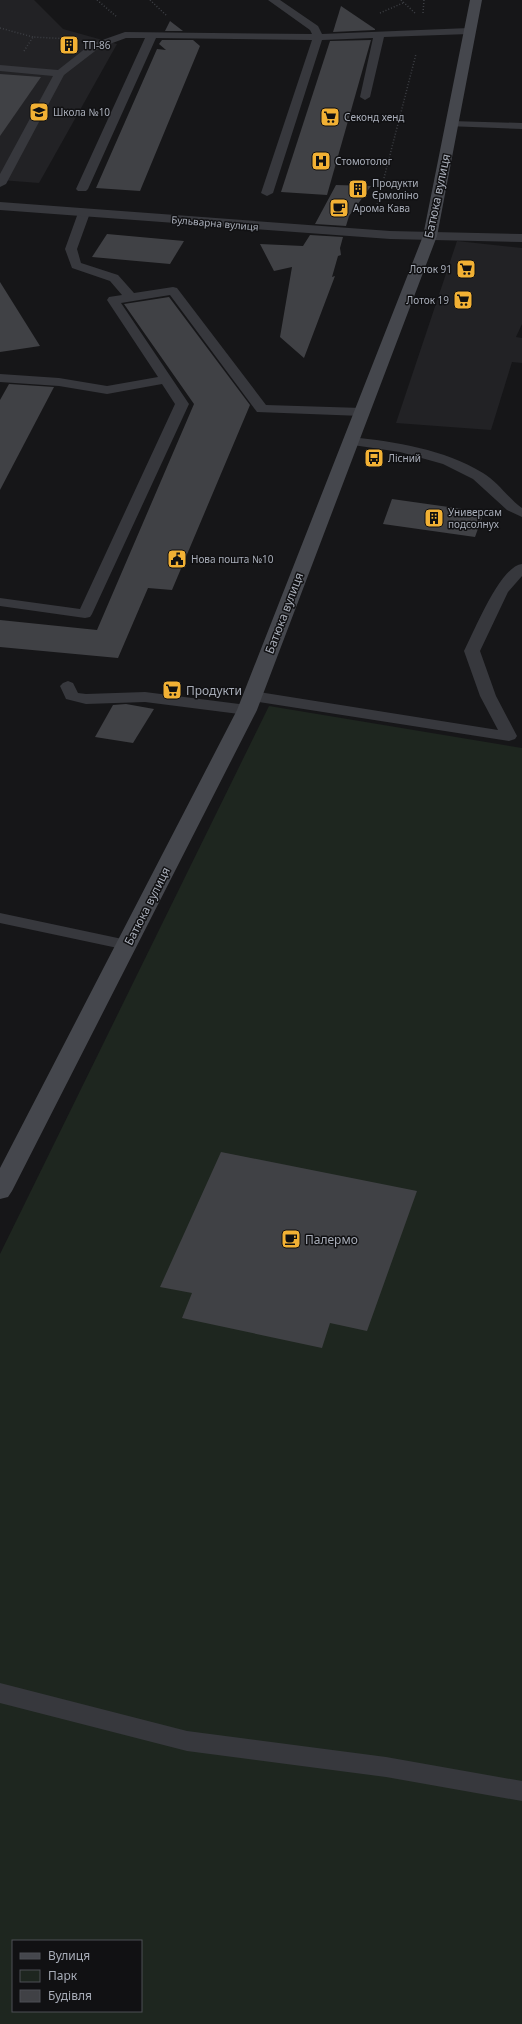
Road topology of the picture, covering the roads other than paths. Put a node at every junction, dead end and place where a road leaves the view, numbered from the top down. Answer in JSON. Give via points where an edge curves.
{"nodes":[{"id":1,"x":273,"y":0,"type":"edge"},
{"id":2,"x":476,"y":0,"type":"edge"},
{"id":3,"x":469,"y":31,"type":"junction"},
{"id":4,"x":152,"y":35,"type":"junction"},
{"id":5,"x":379,"y":35,"type":"junction"},
{"id":6,"x":318,"y":37,"type":"junction"},
{"id":7,"x":0,"y":68,"type":"edge"},
{"id":8,"x":60,"y":73,"type":"junction"},
{"id":9,"x":365,"y":96,"type":"dead end"},
{"id":10,"x":451,"y":124,"type":"junction"},
{"id":11,"x":522,"y":126,"type":"edge"},
{"id":12,"x":0,"y":156,"type":"edge"},
{"id":13,"x":15,"y":158,"type":"junction"},
{"id":14,"x":0,"y":184,"type":"edge"},
{"id":15,"x":82,"y":189,"type":"dead end"},
{"id":16,"x":268,"y":193,"type":"dead end"},
{"id":17,"x":0,"y":206,"type":"edge"},
{"id":18,"x":84,"y":213,"type":"junction"},
{"id":19,"x":430,"y":236,"type":"junction"},
{"id":20,"x":522,"y":238,"type":"edge"},
{"id":21,"x":131,"y":298,"type":"junction"},
{"id":22,"x":0,"y":378,"type":"edge"},
{"id":23,"x":165,"y":380,"type":"junction"},
{"id":24,"x":362,"y":412,"type":"junction"},
{"id":25,"x":351,"y":440,"type":"junction"},
{"id":26,"x":522,"y":513,"type":"edge"},
{"id":27,"x":522,"y":567,"type":"edge"},
{"id":28,"x":0,"y":602,"type":"edge"},
{"id":29,"x":68,"y":686,"type":"dead end"},
{"id":30,"x":250,"y":703,"type":"junction"},
{"id":31,"x":515,"y":737,"type":"edge"},
{"id":32,"x":0,"y":918,"type":"edge"},
{"id":33,"x":127,"y":945,"type":"junction"},
{"id":34,"x":0,"y":1191,"type":"edge"},
{"id":35,"x":0,"y":1693,"type":"edge"},
{"id":36,"x":522,"y":1791,"type":"edge"}],
"edges":[{"from":1,"to":6,"type":"lane","via":[[314,28]]},
{"from":2,"to":3,"type":"street","name":"Батюка вулиця"},
{"from":3,"to":5,"type":"lane"},
{"from":3,"to":10,"type":"street","name":"Батюка вулиця"},
{"from":4,"to":6,"type":"lane"},
{"from":4,"to":8,"type":"lane","via":[[125,35],[107,41],[95,46]]},
{"from":4,"to":15,"type":"lane"},
{"from":5,"to":6,"type":"lane"},
{"from":5,"to":9,"type":"lane"},
{"from":6,"to":16,"type":"lane"},
{"from":7,"to":8,"type":"lane"},
{"from":8,"to":13,"type":"lane"},
{"from":10,"to":11,"type":"lane"},
{"from":10,"to":19,"type":"street","name":"Батюка вулиця"},
{"from":12,"to":13,"type":"lane"},
{"from":13,"to":14,"type":"lane"},
{"from":17,"to":18,"type":"street","name":"Бульварна вулиця"},
{"from":18,"to":19,"type":"street","name":"Бульварна вулиця"},
{"from":18,"to":21,"type":"lane","via":[[71,249],[76,265],[114,278]]},
{"from":19,"to":20,"type":"street","name":"Бульварна вулиця"},
{"from":19,"to":24,"type":"street","name":"Батюка вулиця"},
{"from":21,"to":23,"type":"lane","via":[[113,300]]},
{"from":21,"to":24,"type":"lane","via":[[173,291],[262,409]]},
{"from":22,"to":23,"type":"lane","via":[[59,382],[107,390]]},
{"from":23,"to":28,"type":"lane","via":[[182,404],[86,614]]},
{"from":24,"to":25,"type":"street","name":"Батюка вулиця"},
{"from":25,"to":26,"type":"lane","via":[[401,447],[448,460],[479,477]]},
{"from":25,"to":30,"type":"street","name":"Батюка вулиця"},
{"from":27,"to":31,"type":"lane","via":[[501,590],[472,651],[488,696]]},
{"from":29,"to":30,"type":"lane","via":[[71,696],[86,699],[145,697]]},
{"from":30,"to":31,"type":"lane"},
{"from":30,"to":33,"type":"street","name":"Батюка вулиця"},
{"from":32,"to":33,"type":"lane"},
{"from":33,"to":34,"type":"street","name":"Батюка вулиця"},
{"from":35,"to":36,"type":"lane","via":[[187,1741],[386,1767]]}]}
